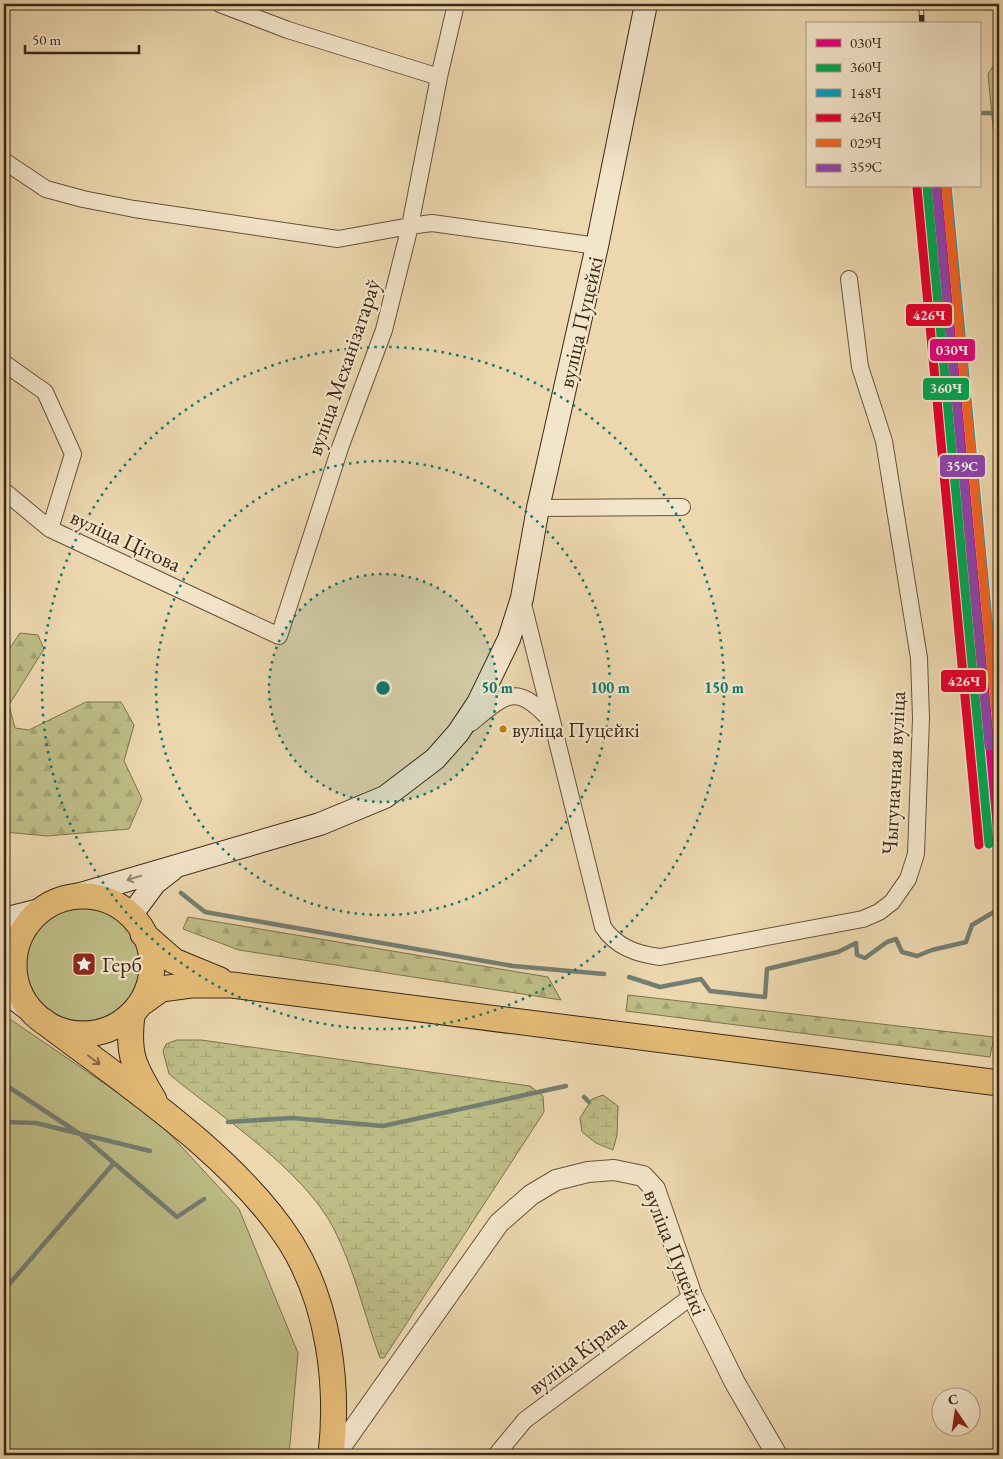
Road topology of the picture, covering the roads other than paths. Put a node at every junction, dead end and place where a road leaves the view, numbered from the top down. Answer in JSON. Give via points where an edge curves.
{"nodes":[{"id":1,"x":220,"y":4,"type":"edge"},
{"id":2,"x":456,"y":4,"type":"edge"},
{"id":3,"x":646,"y":4,"type":"edge"},
{"id":4,"x":439,"y":77,"type":"junction"},
{"id":5,"x":4,"y":161,"type":"edge"},
{"id":6,"x":410,"y":226,"type":"junction"},
{"id":7,"x":597,"y":246,"type":"junction"},
{"id":8,"x":848,"y":278,"type":"dead end"},
{"id":9,"x":4,"y":363,"type":"edge"},
{"id":10,"x":4,"y":491,"type":"edge"},
{"id":11,"x":682,"y":507,"type":"dead end"},
{"id":12,"x":538,"y":508,"type":"junction"},
{"id":13,"x":50,"y":529,"type":"junction"},
{"id":14,"x":522,"y":598,"type":"junction"},
{"id":15,"x":279,"y":636,"type":"joint"},
{"id":16,"x":551,"y":721,"type":"junction"},
{"id":17,"x":458,"y":733,"type":"junction"},
{"id":18,"x":180,"y":864,"type":"junction"},
{"id":19,"x":77,"y":895,"type":"junction"},
{"id":20,"x":40,"y":910,"type":"junction"},
{"id":21,"x":4,"y":919,"type":"edge"},
{"id":22,"x":138,"y":924,"type":"junction"},
{"id":23,"x":232,"y":985,"type":"junction"},
{"id":24,"x":4,"y":992,"type":"edge"},
{"id":25,"x":137,"y":1008,"type":"junction"},
{"id":26,"x":38,"y":1016,"type":"junction"},
{"id":27,"x":999,"y":1083,"type":"edge"},
{"id":28,"x":160,"y":1111,"type":"junction"},
{"id":29,"x":692,"y":1296,"type":"junction"},
{"id":30,"x":331,"y":1455,"type":"edge"},
{"id":31,"x":335,"y":1455,"type":"edge"},
{"id":32,"x":496,"y":1455,"type":"edge"},
{"id":33,"x":777,"y":1455,"type":"edge"}],
"edges":[{"from":1,"to":4,"type":"street","via":[[288,30]]},
{"from":2,"to":4,"type":"street","name":"вуліца Механізатараў"},
{"from":3,"to":7,"type":"main road","name":"вуліца Пуцейкі"},
{"from":4,"to":6,"type":"street","name":"вуліца Механізатараў"},
{"from":5,"to":6,"type":"street","via":[[46,189],[134,208],[338,238]]},
{"from":6,"to":7,"type":"street","via":[[432,223]]},
{"from":6,"to":15,"type":"street","name":"вуліца Механізатараў","via":[[384,330],[341,445]]},
{"from":7,"to":12,"type":"main road","name":"вуліца Пуцейкі"},
{"from":8,"to":16,"type":"street","name":"Чыгуначная вуліца","via":[[860,367],[884,441],[919,658],[921,718],[916,854],[908,880],[892,902],[863,919],[660,958],[640,954],[617,942],[603,927]]},
{"from":9,"to":13,"type":"street","name":"вуліца Цітова","via":[[45,392],[73,454]]},
{"from":10,"to":13,"type":"street"},
{"from":11,"to":12,"type":"street"},
{"from":12,"to":14,"type":"main road","name":"вуліца Пуцейкі"},
{"from":13,"to":15,"type":"street","name":"вуліца Цітова"},
{"from":14,"to":16,"type":"street","name":"Чыгуначная вуліца"},
{"from":14,"to":17,"type":"main road","name":"вуліца Пуцейкі","via":[[509,639],[492,675],[478,704]]},
{"from":16,"to":17,"type":"street","via":[[534,702],[514,696],[493,705]]},
{"from":17,"to":18,"type":"main road","name":"вуліца Пуцейкі","via":[[435,758],[385,797],[320,824]]},
{"from":18,"to":19,"type":"main road","name":"вуліца Пуцейкі","one_way":true},
{"from":18,"to":22,"type":"main road","name":"вуліца Пуцейкі","via":[[155,883]]},
{"from":19,"to":20,"type":"main road","via":[[57,900]]},
{"from":19,"to":22,"type":"main road","via":[[110,900]]},
{"from":20,"to":21,"type":"main road"},
{"from":20,"to":26,"type":"main road","via":[[18,941],[14,960],[19,988]]},
{"from":22,"to":23,"type":"main road","via":[[174,961]]},
{"from":22,"to":25,"type":"main road","via":[[151,968],[150,986]]},
{"from":23,"to":25,"type":"main road","via":[[162,989]]},
{"from":23,"to":27,"type":"main road"},
{"from":24,"to":26,"type":"main road"},
{"from":25,"to":26,"type":"main road","via":[[116,1026],[98,1033],[78,1034],[59,1030]]},
{"from":25,"to":28,"type":"main road","via":[[129,1034],[134,1067]]},
{"from":26,"to":28,"type":"main road","one_way":true},
{"from":28,"to":30,"type":"main road","via":[[247,1187],[277,1223],[301,1263],[312,1288],[328,1346],[334,1406]]},
{"from":29,"to":31,"type":"street","name":"вуліца Пуцейкі","via":[[655,1189],[643,1176],[614,1170],[556,1180],[531,1195],[499,1223]]},
{"from":29,"to":32,"type":"street","name":"вуліца Кірава","via":[[525,1420]]},
{"from":29,"to":33,"type":"street","name":"вуліца Пуцейкі","via":[[735,1383]]}]}
